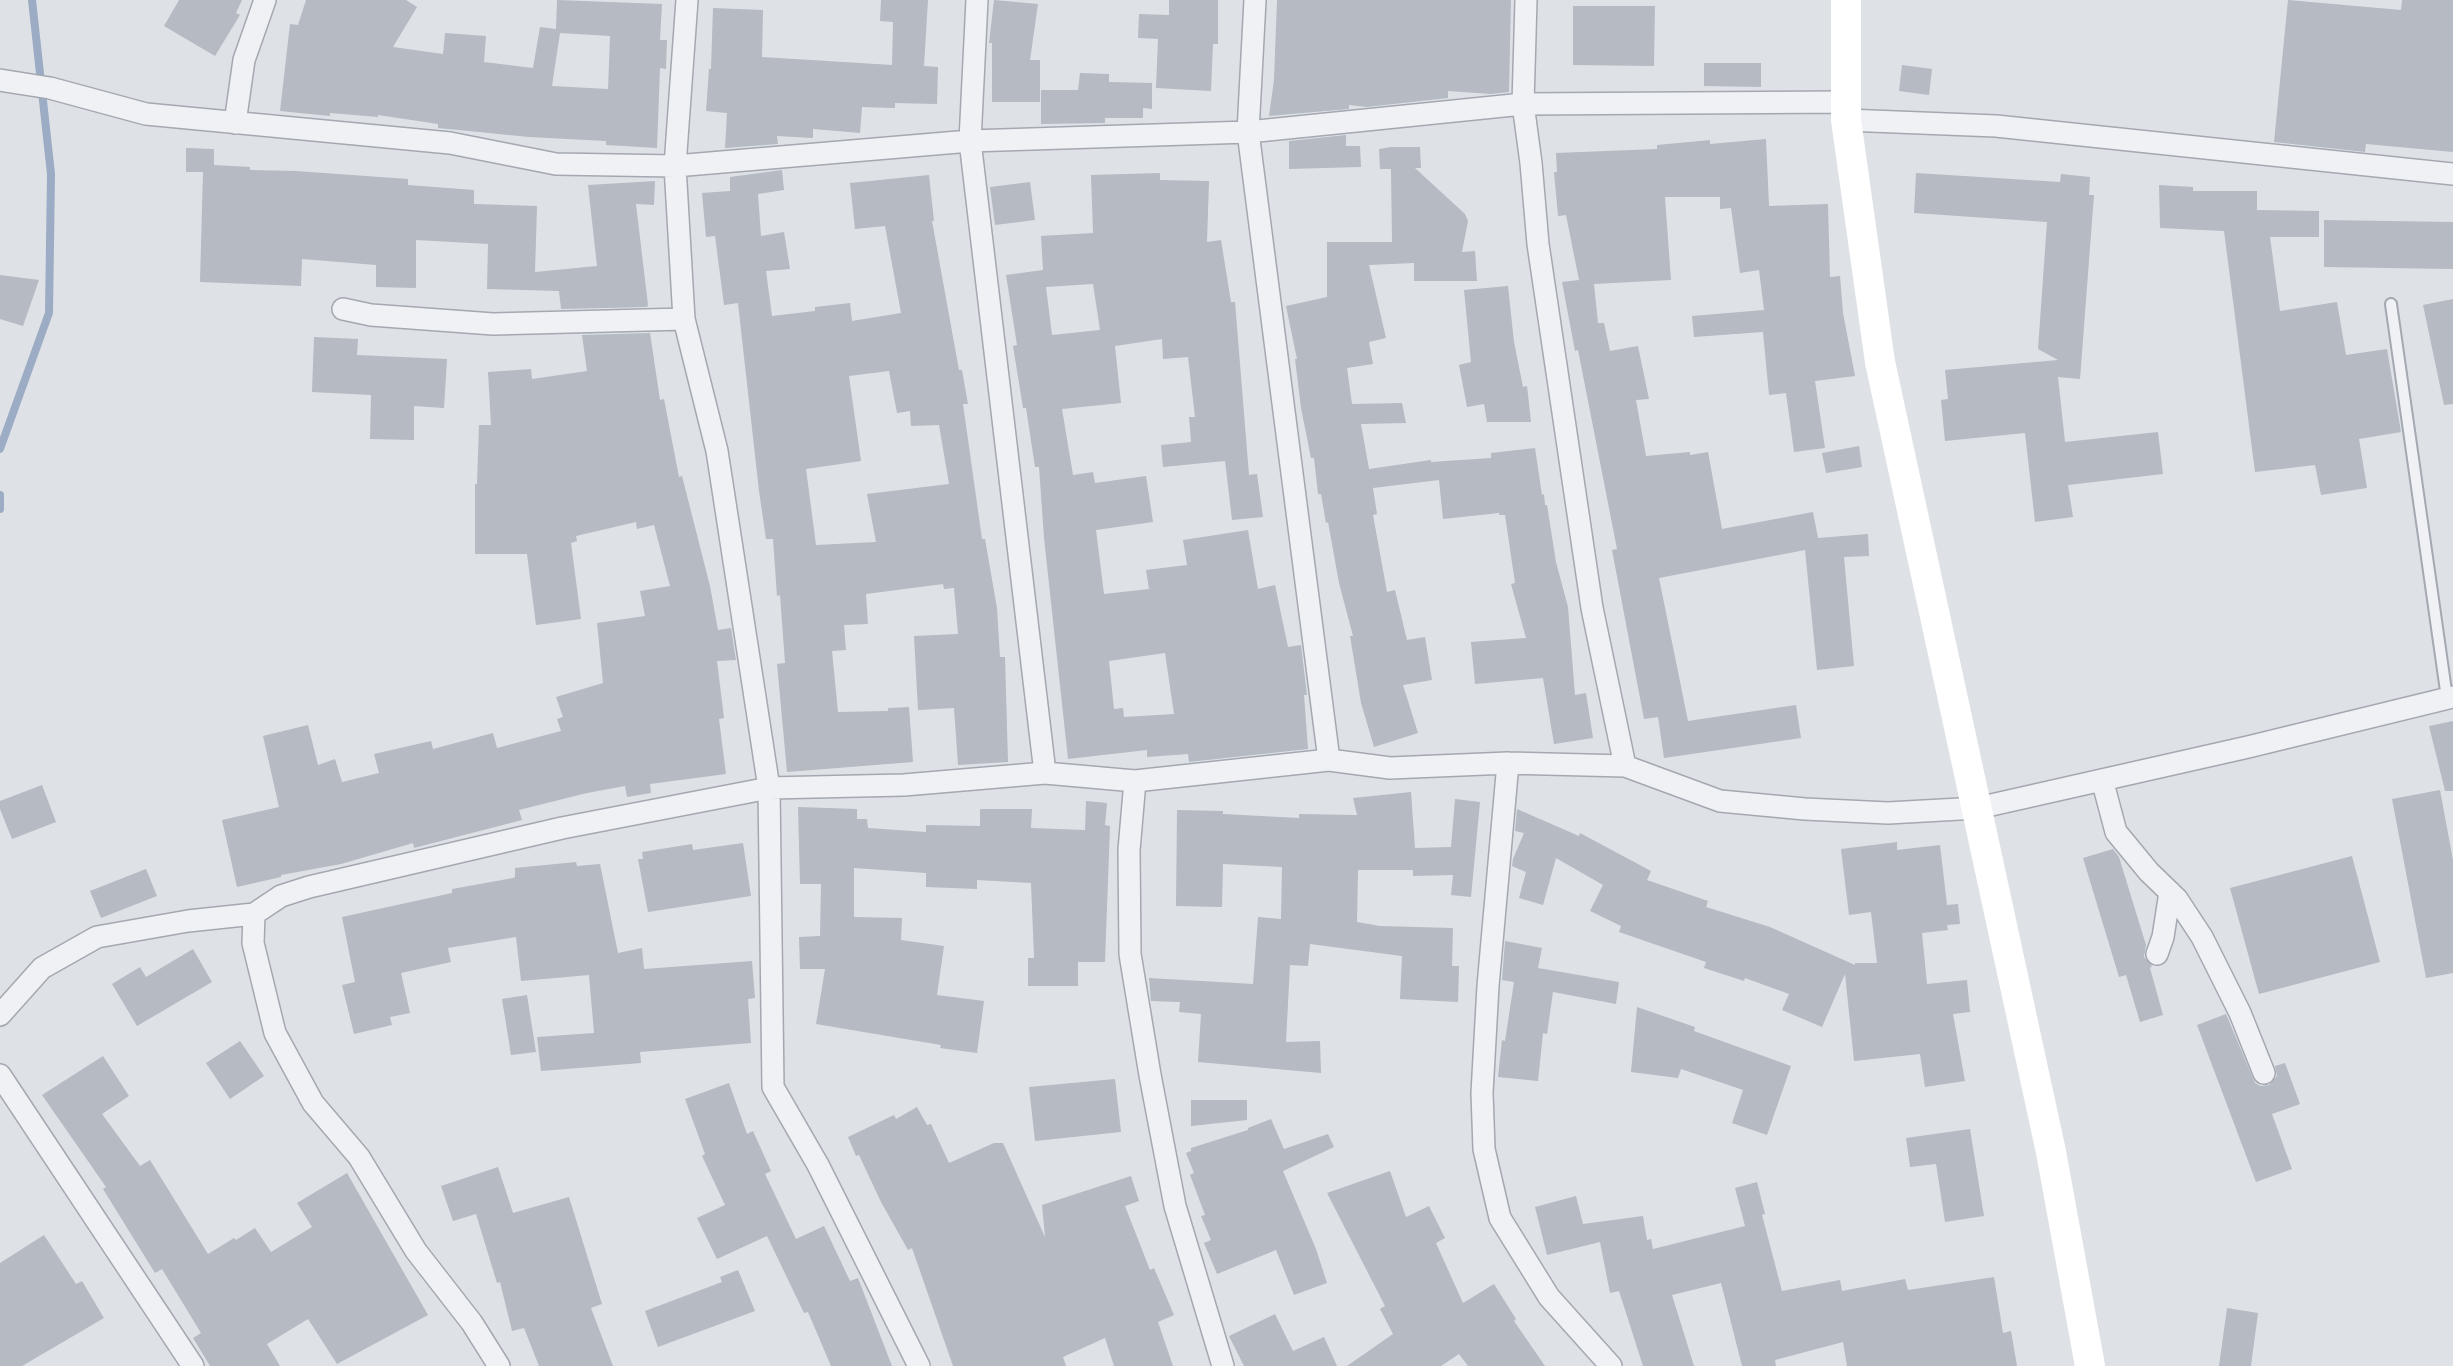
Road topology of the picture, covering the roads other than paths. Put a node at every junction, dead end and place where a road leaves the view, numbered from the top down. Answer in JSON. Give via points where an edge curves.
{"nodes":[{"id":1,"x":265,"y":0,"type":"edge"},
{"id":2,"x":687,"y":0,"type":"edge"},
{"id":3,"x":976,"y":0,"type":"edge"},
{"id":4,"x":1255,"y":0,"type":"edge"},
{"id":5,"x":1525,"y":0,"type":"edge"},
{"id":6,"x":1846,"y":0,"type":"edge"},
{"id":7,"x":0,"y":80,"type":"edge"},
{"id":8,"x":1523,"y":104,"type":"junction"},
{"id":9,"x":1845,"y":111,"type":"junction"},
{"id":10,"x":234,"y":123,"type":"junction"},
{"id":11,"x":1248,"y":132,"type":"junction"},
{"id":12,"x":970,"y":141,"type":"junction"},
{"id":13,"x":676,"y":166,"type":"junction"},
{"id":14,"x":2453,"y":174,"type":"edge"},
{"id":15,"x":2391,"y":304,"type":"dead end"},
{"id":16,"x":343,"y":309,"type":"dead end"},
{"id":17,"x":684,"y":319,"type":"junction"},
{"id":18,"x":2450,"y":698,"type":"edge"},
{"id":19,"x":1329,"y":760,"type":"junction"},
{"id":20,"x":1508,"y":763,"type":"junction"},
{"id":21,"x":1625,"y":766,"type":"junction"},
{"id":22,"x":1045,"y":773,"type":"junction"},
{"id":23,"x":1135,"y":780,"type":"junction"},
{"id":24,"x":2103,"y":783,"type":"dead end"},
{"id":25,"x":769,"y":788,"type":"junction"},
{"id":26,"x":1978,"y":808,"type":"junction"},
{"id":27,"x":2170,"y":892,"type":"junction"},
{"id":28,"x":254,"y":914,"type":"junction"},
{"id":29,"x":2157,"y":954,"type":"dead end"},
{"id":30,"x":0,"y":1015,"type":"edge"},
{"id":31,"x":2264,"y":1073,"type":"dead end"},
{"id":32,"x":0,"y":1075,"type":"edge"},
{"id":33,"x":193,"y":1366,"type":"edge"},
{"id":34,"x":499,"y":1366,"type":"edge"},
{"id":35,"x":919,"y":1366,"type":"edge"},
{"id":36,"x":1223,"y":1366,"type":"edge"},
{"id":37,"x":1611,"y":1366,"type":"edge"},
{"id":38,"x":2090,"y":1366,"type":"edge"}],
"edges":[{"from":1,"to":10,"type":"street","via":[[244,60]]},
{"from":2,"to":13,"type":"street"},
{"from":3,"to":12,"type":"street"},
{"from":4,"to":11,"type":"street"},
{"from":5,"to":8,"type":"street"},
{"from":6,"to":9,"type":"street"},
{"from":7,"to":10,"type":"street","via":[[50,88],[146,114]]},
{"from":8,"to":9,"type":"street"},
{"from":8,"to":11,"type":"street"},
{"from":8,"to":21,"type":"street","via":[[1538,244],[1592,608]]},
{"from":9,"to":14,"type":"street"},
{"from":9,"to":26,"type":"street","via":[[1880,362]]},
{"from":10,"to":13,"type":"street","via":[[450,143],[556,164]]},
{"from":11,"to":12,"type":"street"},
{"from":11,"to":19,"type":"street"},
{"from":12,"to":13,"type":"street"},
{"from":12,"to":22,"type":"street"},
{"from":13,"to":17,"type":"street"},
{"from":15,"to":18,"type":"lane"},
{"from":16,"to":17,"type":"street","via":[[371,316],[493,324]]},
{"from":17,"to":25,"type":"street","via":[[717,451]]},
{"from":18,"to":26,"type":"street"},
{"from":19,"to":20,"type":"street","via":[[1390,768]]},
{"from":19,"to":23,"type":"street"},
{"from":20,"to":21,"type":"street"},
{"from":20,"to":37,"type":"street","via":[[1488,985],[1484,1150],[1500,1218],[1549,1297]]},
{"from":21,"to":26,"type":"street","via":[[1720,801],[1888,813]]},
{"from":22,"to":23,"type":"street"},
{"from":22,"to":25,"type":"street","via":[[904,785]]},
{"from":23,"to":36,"type":"street","via":[[1129,850],[1130,954],[1175,1206]]},
{"from":24,"to":27,"type":"street","via":[[2116,832]]},
{"from":25,"to":28,"type":"street","via":[[562,828],[309,887],[281,896]]},
{"from":25,"to":35,"type":"street","via":[[774,1087]]},
{"from":26,"to":38,"type":"street","via":[[2051,1152]]},
{"from":27,"to":29,"type":"street"},
{"from":27,"to":31,"type":"street","via":[[2202,937]]},
{"from":28,"to":30,"type":"street","via":[[188,920],[97,937],[41,968]]},
{"from":28,"to":34,"type":"street","via":[[253,943],[275,1033],[313,1103],[359,1157],[416,1251]]},
{"from":32,"to":33,"type":"street"}]}
